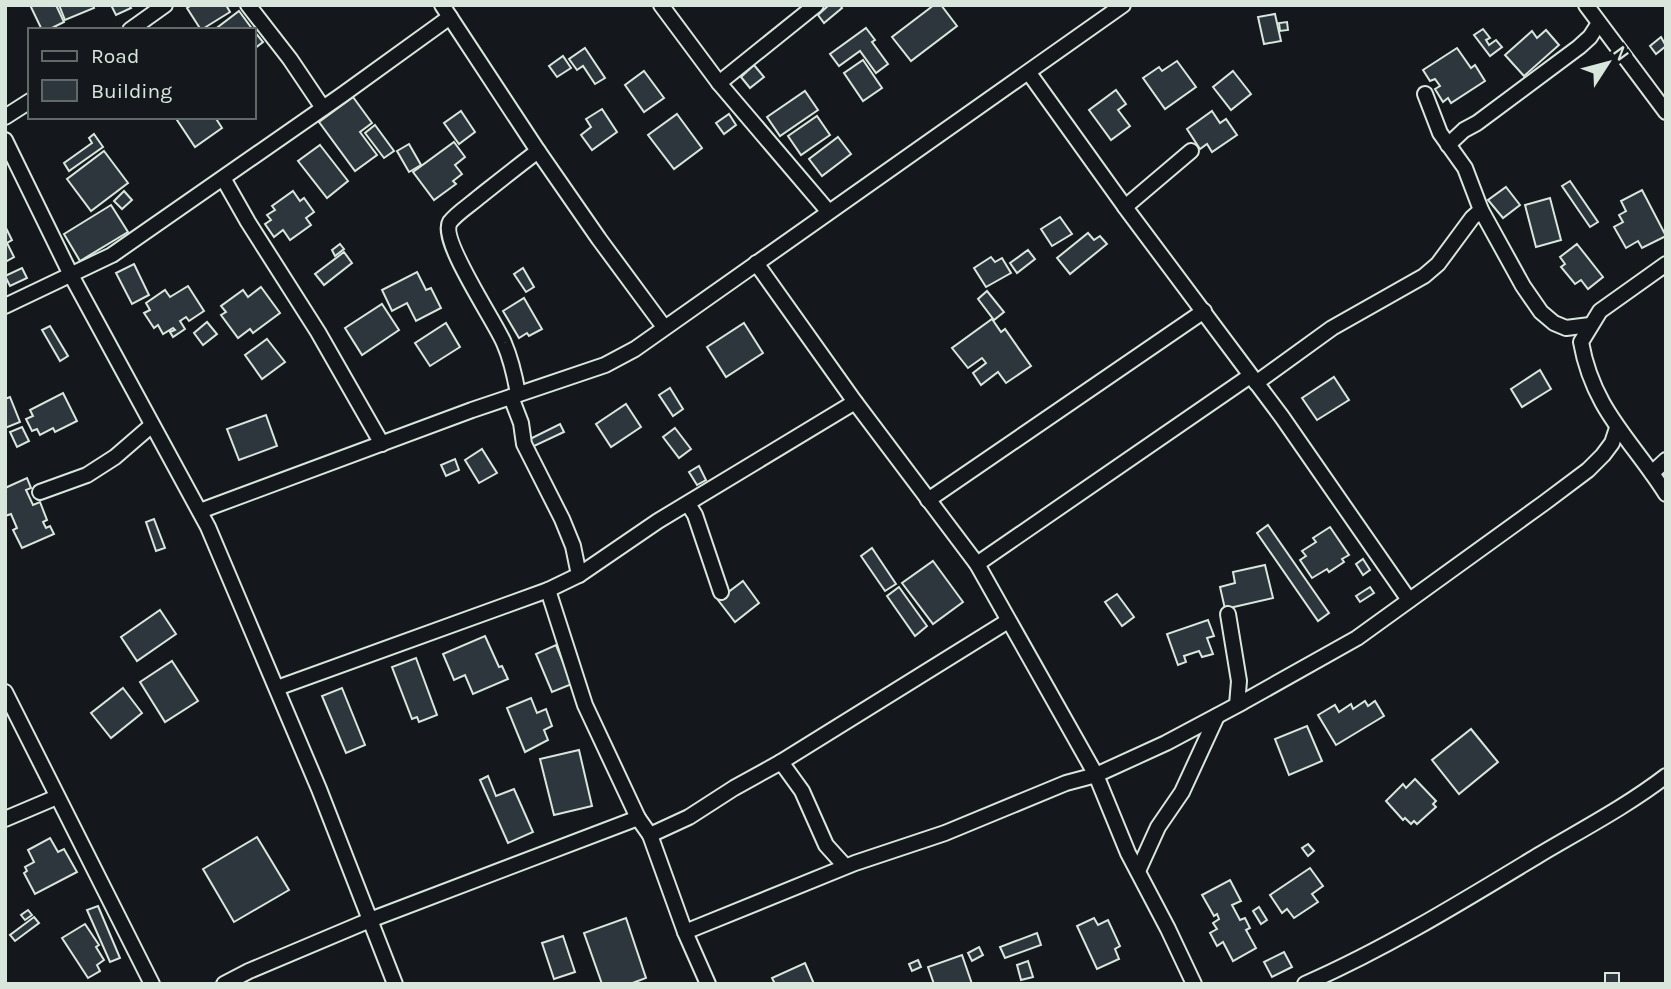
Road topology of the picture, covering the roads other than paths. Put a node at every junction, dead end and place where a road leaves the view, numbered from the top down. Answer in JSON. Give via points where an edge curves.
{"nodes":[{"id":1,"x":165,"y":5,"type":"edge"},
{"id":2,"x":248,"y":5,"type":"edge"},
{"id":3,"x":662,"y":5,"type":"edge"},
{"id":4,"x":816,"y":5,"type":"edge"},
{"id":5,"x":1123,"y":5,"type":"edge"},
{"id":6,"x":1586,"y":5,"type":"edge"},
{"id":7,"x":446,"y":11,"type":"edge"},
{"id":8,"x":1600,"y":23,"type":"junction"},
{"id":9,"x":133,"y":28,"type":"edge"},
{"id":10,"x":1029,"y":73,"type":"junction"},
{"id":11,"x":719,"y":83,"type":"junction"},
{"id":12,"x":1425,"y":94,"type":"dead end"},
{"id":13,"x":28,"y":102,"type":"edge"},
{"id":14,"x":323,"y":108,"type":"junction"},
{"id":15,"x":1666,"y":112,"type":"edge"},
{"id":16,"x":5,"y":117,"type":"edge"},
{"id":17,"x":5,"y":140,"type":"edge"},
{"id":18,"x":1448,"y":145,"type":"junction"},
{"id":19,"x":538,"y":150,"type":"junction"},
{"id":20,"x":1191,"y":151,"type":"dead end"},
{"id":21,"x":223,"y":178,"type":"junction"},
{"id":22,"x":1125,"y":207,"type":"junction"},
{"id":23,"x":1481,"y":210,"type":"junction"},
{"id":24,"x":828,"y":211,"type":"junction"},
{"id":25,"x":756,"y":263,"type":"junction"},
{"id":26,"x":1666,"y":264,"type":"edge"},
{"id":27,"x":71,"y":275,"type":"junction"},
{"id":28,"x":5,"y":306,"type":"edge"},
{"id":29,"x":1204,"y":311,"type":"junction"},
{"id":30,"x":1590,"y":325,"type":"junction"},
{"id":31,"x":664,"y":327,"type":"junction"},
{"id":32,"x":1253,"y":379,"type":"junction"},
{"id":33,"x":515,"y":396,"type":"junction"},
{"id":34,"x":855,"y":402,"type":"junction"},
{"id":35,"x":152,"y":425,"type":"junction"},
{"id":36,"x":1617,"y":428,"type":"junction"},
{"id":37,"x":382,"y":444,"type":"junction"},
{"id":38,"x":1603,"y":455,"type":"junction"},
{"id":39,"x":1666,"y":460,"type":"edge"},
{"id":40,"x":1647,"y":467,"type":"junction"},
{"id":41,"x":40,"y":492,"type":"dead end"},
{"id":42,"x":1666,"y":494,"type":"edge"},
{"id":43,"x":928,"y":500,"type":"junction"},
{"id":44,"x":688,"y":503,"type":"junction"},
{"id":45,"x":200,"y":511,"type":"junction"},
{"id":46,"x":977,"y":564,"type":"junction"},
{"id":47,"x":579,"y":575,"type":"junction"},
{"id":48,"x":548,"y":590,"type":"junction"},
{"id":49,"x":721,"y":592,"type":"dead end"},
{"id":50,"x":1409,"y":600,"type":"junction"},
{"id":51,"x":1228,"y":614,"type":"dead end"},
{"id":52,"x":1008,"y":621,"type":"junction"},
{"id":53,"x":277,"y":688,"type":"junction"},
{"id":54,"x":5,"y":692,"type":"edge"},
{"id":55,"x":1237,"y":705,"type":"junction"},
{"id":56,"x":1217,"y":716,"type":"junction"},
{"id":57,"x":781,"y":762,"type":"junction"},
{"id":58,"x":1096,"y":775,"type":"junction"},
{"id":59,"x":1666,"y":776,"type":"edge"},
{"id":60,"x":57,"y":797,"type":"junction"},
{"id":61,"x":5,"y":818,"type":"edge"},
{"id":62,"x":638,"y":818,"type":"junction"},
{"id":63,"x":650,"y":835,"type":"junction"},
{"id":64,"x":845,"y":866,"type":"junction"},
{"id":65,"x":1138,"y":872,"type":"junction"},
{"id":66,"x":370,"y":920,"type":"junction"},
{"id":67,"x":685,"y":932,"type":"junction"},
{"id":68,"x":1342,"y":968,"type":"junction"},
{"id":69,"x":152,"y":984,"type":"edge"},
{"id":70,"x":224,"y":984,"type":"edge"},
{"id":71,"x":395,"y":984,"type":"edge"},
{"id":72,"x":708,"y":984,"type":"edge"},
{"id":73,"x":1194,"y":984,"type":"edge"},
{"id":74,"x":1306,"y":984,"type":"edge"},
{"id":75,"x":1335,"y":984,"type":"edge"}],
"edges":[{"from":1,"to":9,"type":"street"},
{"from":2,"to":14,"type":"street"},
{"from":3,"to":11,"type":"street"},
{"from":4,"to":11,"type":"street"},
{"from":5,"to":10,"type":"street"},
{"from":6,"to":8,"type":"street"},
{"from":7,"to":14,"type":"street"},
{"from":7,"to":19,"type":"street"},
{"from":8,"to":15,"type":"street"},
{"from":8,"to":18,"type":"street","via":[[1579,47]]},
{"from":10,"to":22,"type":"street"},
{"from":10,"to":24,"type":"street"},
{"from":11,"to":24,"type":"street"},
{"from":12,"to":18,"type":"street"},
{"from":13,"to":16,"type":"street"},
{"from":14,"to":21,"type":"street"},
{"from":17,"to":27,"type":"street"},
{"from":18,"to":23,"type":"street","via":[[1465,168]]},
{"from":19,"to":31,"type":"street"},
{"from":19,"to":33,"type":"street","via":[[448,227],[453,250],[505,344]]},
{"from":20,"to":22,"type":"street"},
{"from":21,"to":27,"type":"street","via":[[112,255]]},
{"from":21,"to":37,"type":"street"},
{"from":22,"to":29,"type":"street"},
{"from":23,"to":30,"type":"street","via":[[1541,312],[1566,328]]},
{"from":23,"to":32,"type":"street","via":[[1424,276]]},
{"from":24,"to":25,"type":"street"},
{"from":25,"to":31,"type":"street"},
{"from":25,"to":34,"type":"street"},
{"from":26,"to":30,"type":"street","via":[[1600,311]]},
{"from":27,"to":28,"type":"street"},
{"from":27,"to":35,"type":"street"},
{"from":29,"to":32,"type":"street"},
{"from":29,"to":43,"type":"street"},
{"from":30,"to":36,"type":"street","via":[[1581,342],[1584,360]]},
{"from":31,"to":33,"type":"street","via":[[605,365]]},
{"from":32,"to":46,"type":"street"},
{"from":32,"to":50,"type":"street"},
{"from":33,"to":37,"type":"street"},
{"from":33,"to":47,"type":"street","via":[[524,444],[562,519]]},
{"from":34,"to":43,"type":"street"},
{"from":34,"to":44,"type":"street"},
{"from":35,"to":41,"type":"street","via":[[87,475]]},
{"from":35,"to":45,"type":"street"},
{"from":36,"to":38,"type":"street"},
{"from":36,"to":40,"type":"street"},
{"from":37,"to":45,"type":"street"},
{"from":38,"to":40,"type":"street","via":[[1624,453]]},
{"from":38,"to":50,"type":"street"},
{"from":39,"to":40,"type":"street"},
{"from":40,"to":42,"type":"street"},
{"from":43,"to":46,"type":"street"},
{"from":44,"to":47,"type":"street"},
{"from":44,"to":49,"type":"street"},
{"from":45,"to":53,"type":"street"},
{"from":46,"to":52,"type":"street"},
{"from":47,"to":48,"type":"street"},
{"from":48,"to":53,"type":"street"},
{"from":48,"to":62,"type":"street","via":[[585,705]]},
{"from":50,"to":55,"type":"street","via":[[1357,639]]},
{"from":51,"to":55,"type":"street","via":[[1239,681]]},
{"from":52,"to":57,"type":"street"},
{"from":52,"to":58,"type":"street"},
{"from":53,"to":66,"type":"street"},
{"from":54,"to":60,"type":"street"},
{"from":55,"to":56,"type":"street"},
{"from":56,"to":58,"type":"street"},
{"from":56,"to":65,"type":"street"},
{"from":57,"to":63,"type":"street"},
{"from":57,"to":64,"type":"street","via":[[802,791],[826,845]]},
{"from":58,"to":64,"type":"street","via":[[945,834]]},
{"from":58,"to":65,"type":"street"},
{"from":59,"to":68,"type":"street","via":[[1430,921]]},
{"from":60,"to":61,"type":"street"},
{"from":60,"to":69,"type":"street"},
{"from":62,"to":63,"type":"street"},
{"from":62,"to":66,"type":"street"},
{"from":63,"to":67,"type":"street"},
{"from":64,"to":67,"type":"street"},
{"from":65,"to":73,"type":"street"},
{"from":66,"to":70,"type":"street"},
{"from":66,"to":71,"type":"street"},
{"from":67,"to":72,"type":"street"},
{"from":68,"to":74,"type":"street"},
{"from":68,"to":75,"type":"street"}]}
